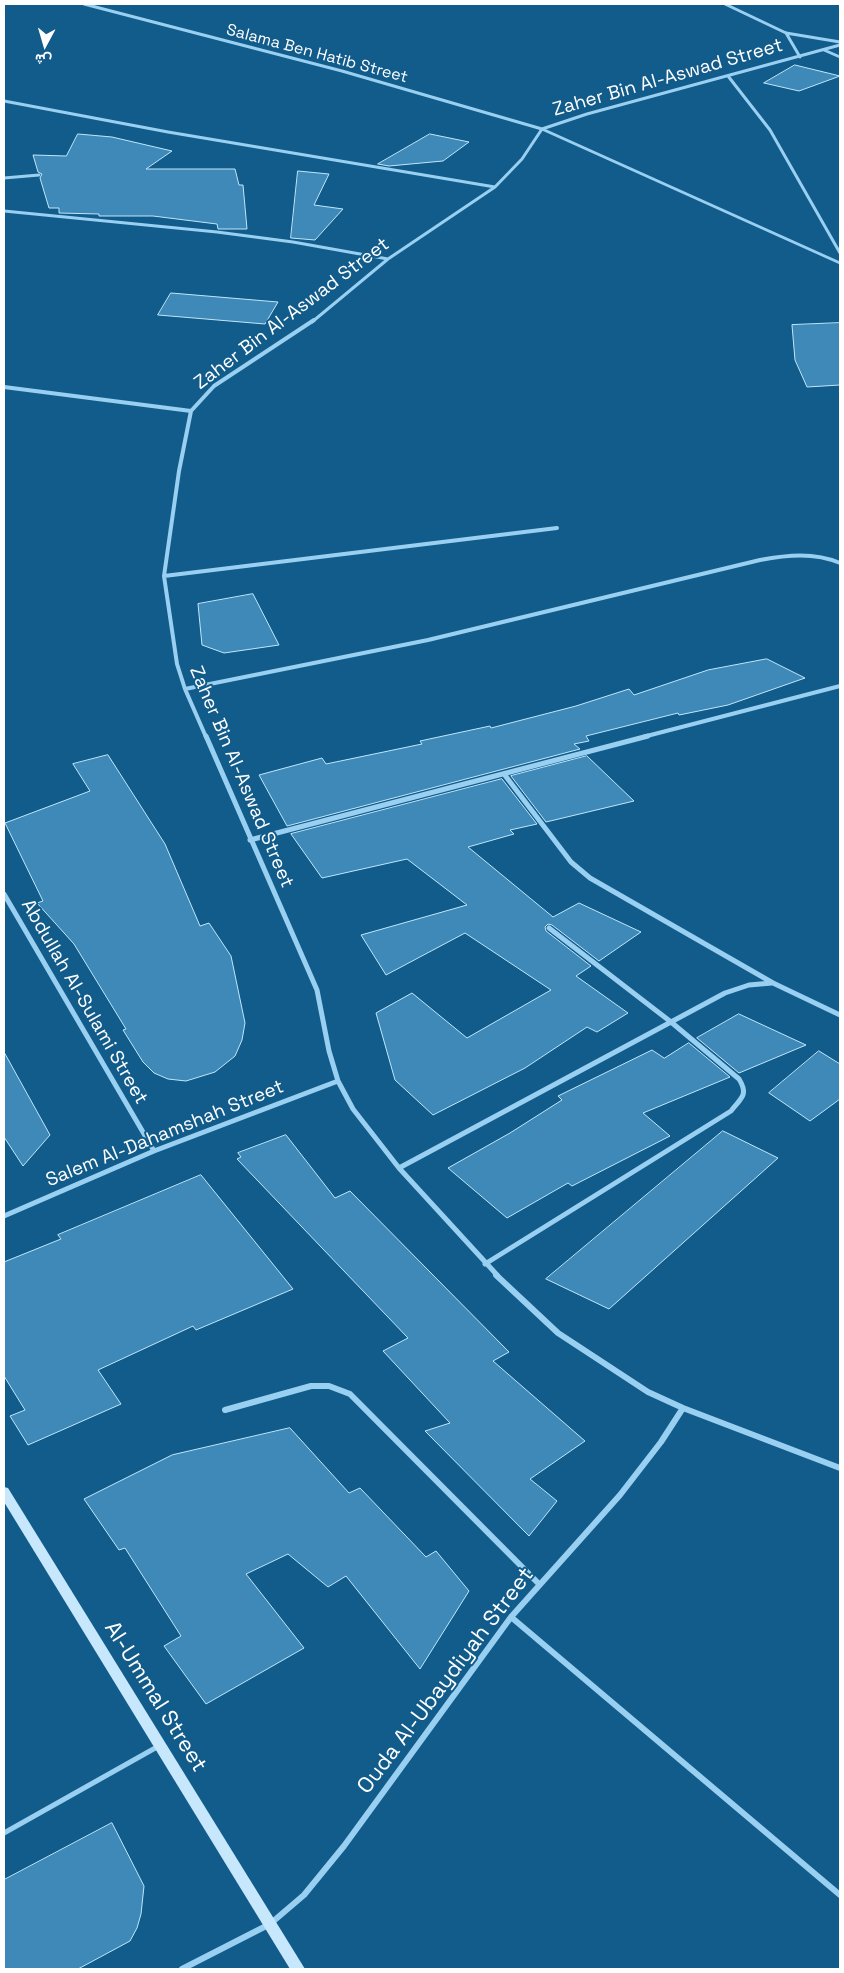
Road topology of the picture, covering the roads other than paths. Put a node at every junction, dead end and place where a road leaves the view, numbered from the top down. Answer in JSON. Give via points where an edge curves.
{"nodes":[{"id":1,"x":84,"y":4,"type":"edge"},
{"id":2,"x":725,"y":4,"type":"edge"},
{"id":3,"x":786,"y":33,"type":"junction"},
{"id":4,"x":840,"y":43,"type":"edge"},
{"id":5,"x":823,"y":50,"type":"junction"},
{"id":6,"x":800,"y":56,"type":"junction"},
{"id":7,"x":840,"y":56,"type":"edge"},
{"id":8,"x":728,"y":76,"type":"junction"},
{"id":9,"x":4,"y":101,"type":"edge"},
{"id":10,"x":542,"y":129,"type":"junction"},
{"id":11,"x":39,"y":175,"type":"dead end"},
{"id":12,"x":4,"y":178,"type":"edge"},
{"id":13,"x":495,"y":188,"type":"junction"},
{"id":14,"x":4,"y":211,"type":"edge"},
{"id":15,"x":840,"y":253,"type":"edge"},
{"id":16,"x":388,"y":259,"type":"junction"},
{"id":17,"x":840,"y":263,"type":"edge"},
{"id":18,"x":4,"y":387,"type":"edge"},
{"id":19,"x":191,"y":411,"type":"junction"},
{"id":20,"x":557,"y":528,"type":"dead end"},
{"id":21,"x":840,"y":563,"type":"edge"},
{"id":22,"x":164,"y":576,"type":"junction"},
{"id":23,"x":840,"y":686,"type":"edge"},
{"id":24,"x":185,"y":689,"type":"junction"},
{"id":25,"x":504,"y":774,"type":"junction"},
{"id":26,"x":250,"y":840,"type":"junction"},
{"id":27,"x":4,"y":894,"type":"edge"},
{"id":28,"x":549,"y":928,"type":"dead end"},
{"id":29,"x":773,"y":983,"type":"junction"},
{"id":30,"x":840,"y":1015,"type":"edge"},
{"id":31,"x":672,"y":1022,"type":"junction"},
{"id":32,"x":338,"y":1081,"type":"junction"},
{"id":33,"x":154,"y":1151,"type":"junction"},
{"id":34,"x":399,"y":1168,"type":"junction"},
{"id":35,"x":4,"y":1216,"type":"edge"},
{"id":36,"x":485,"y":1264,"type":"junction"},
{"id":37,"x":683,"y":1408,"type":"junction"},
{"id":38,"x":225,"y":1410,"type":"dead end"},
{"id":39,"x":840,"y":1468,"type":"edge"},
{"id":40,"x":4,"y":1492,"type":"edge"},
{"id":41,"x":539,"y":1584,"type":"junction"},
{"id":42,"x":511,"y":1617,"type":"junction"},
{"id":43,"x":159,"y":1746,"type":"junction"},
{"id":44,"x":4,"y":1833,"type":"edge"},
{"id":45,"x":840,"y":1895,"type":"edge"},
{"id":46,"x":270,"y":1924,"type":"junction"},
{"id":47,"x":182,"y":1969,"type":"edge"},
{"id":48,"x":298,"y":1969,"type":"edge"}],
"edges":[{"from":1,"to":10,"type":"street","name":"Salama Ben Hatib Street","via":[[332,69]]},
{"from":2,"to":3,"type":"street"},
{"from":3,"to":4,"type":"street"},
{"from":3,"to":6,"type":"street"},
{"from":4,"to":5,"type":"street","name":"Zaher Bin Al-Aswad Street"},
{"from":5,"to":6,"type":"street","name":"Zaher Bin Al-Aswad Street"},
{"from":5,"to":7,"type":"street"},
{"from":6,"to":8,"type":"street","name":"Zaher Bin Al-Aswad Street"},
{"from":8,"to":10,"type":"street","name":"Zaher Bin Al-Aswad Street"},
{"from":8,"to":15,"type":"street","via":[[770,130]]},
{"from":9,"to":13,"type":"street"},
{"from":10,"to":13,"type":"street","name":"Zaher Bin Al-Aswad Street","via":[[522,159]]},
{"from":10,"to":17,"type":"street","name":"Salama Ben Hatib Street"},
{"from":11,"to":12,"type":"street"},
{"from":13,"to":16,"type":"street","name":"Zaher Bin Al-Aswad Street"},
{"from":14,"to":16,"type":"street","via":[[218,232]]},
{"from":16,"to":19,"type":"street","name":"Zaher Bin Al-Aswad Street","via":[[312,321],[214,386]]},
{"from":18,"to":19,"type":"street"},
{"from":19,"to":22,"type":"street","name":"Zaher Bin Al-Aswad Street"},
{"from":20,"to":22,"type":"street"},
{"from":21,"to":24,"type":"street","via":[[802,555],[760,560],[428,640]]},
{"from":22,"to":24,"type":"street","name":"Zaher Bin Al-Aswad Street","via":[[171,633]]},
{"from":23,"to":25,"type":"street"},
{"from":24,"to":26,"type":"street","name":"Zaher Bin Al-Aswad Street"},
{"from":25,"to":26,"type":"street"},
{"from":25,"to":29,"type":"street","via":[[571,862],[590,878]]},
{"from":26,"to":32,"type":"street","name":"Zaher Bin Al-Aswad Street","via":[[317,990]]},
{"from":27,"to":33,"type":"street","name":"Abdullah Al-Sulami Street"},
{"from":28,"to":31,"type":"street"},
{"from":29,"to":30,"type":"street"},
{"from":29,"to":31,"type":"street","via":[[749,985],[725,993]]},
{"from":31,"to":34,"type":"street"},
{"from":31,"to":36,"type":"street","via":[[740,1080],[744,1087],[740,1103]]},
{"from":32,"to":33,"type":"street","name":"Salem Al-Dahamshah Street"},
{"from":32,"to":34,"type":"street","name":"Zaher Bin Al-Aswad Street","via":[[352,1109]]},
{"from":33,"to":35,"type":"street","name":"Salem Al-Dahamshah Street"},
{"from":34,"to":36,"type":"street","name":"Zaher Bin Al-Aswad Street"},
{"from":36,"to":37,"type":"street","name":"Zaher Bin Al-Aswad Street","via":[[558,1333],[648,1392]]},
{"from":37,"to":39,"type":"street","name":"Zaher Bin Al-Aswad Street"},
{"from":37,"to":41,"type":"street","name":"Ouda Al-Ubaydiyah Street","via":[[620,1495]]},
{"from":38,"to":41,"type":"street","via":[[311,1386],[324,1385],[355,1397]]},
{"from":40,"to":43,"type":"street","name":"Al-Ummal Street"},
{"from":41,"to":42,"type":"street","name":"Ouda Al-Ubaydiyah Street"},
{"from":42,"to":45,"type":"street"},
{"from":42,"to":46,"type":"street","name":"Ouda Al-Ubaydiyah Street","via":[[344,1846],[304,1895]]},
{"from":43,"to":44,"type":"lane"},
{"from":43,"to":46,"type":"street","name":"Al-Ummal Street"},
{"from":46,"to":47,"type":"street","name":"Ouda Al-Ubaydiyah Street"},
{"from":46,"to":48,"type":"street","name":"Al-Ummal Street"}]}
